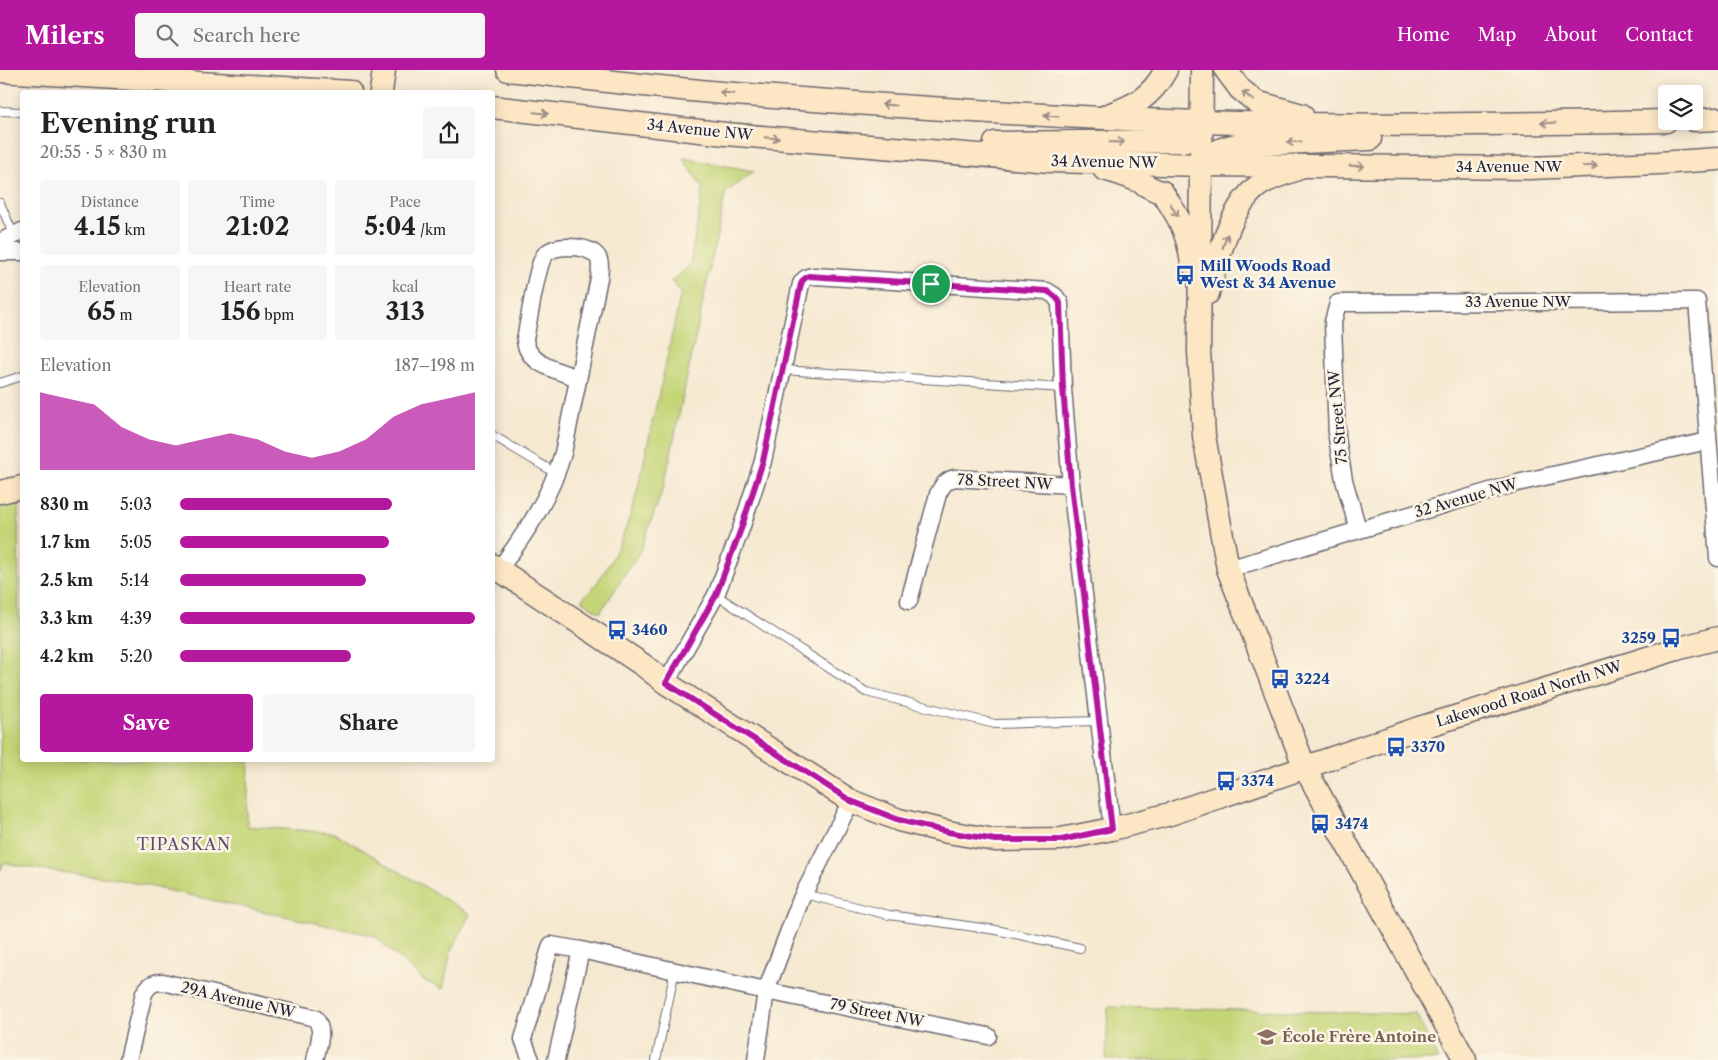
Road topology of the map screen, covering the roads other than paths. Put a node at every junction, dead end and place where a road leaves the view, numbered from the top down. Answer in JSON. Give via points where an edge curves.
{"nodes":[{"id":1,"x":384,"y":70,"type":"edge"},
{"id":2,"x":508,"y":70,"type":"edge"},
{"id":3,"x":1166,"y":70,"type":"edge"},
{"id":4,"x":1202,"y":70,"type":"edge"},
{"id":5,"x":1226,"y":70,"type":"edge"},
{"id":6,"x":0,"y":71,"type":"edge"},
{"id":7,"x":228,"y":84,"type":"edge"},
{"id":8,"x":320,"y":90,"type":"edge"},
{"id":9,"x":381,"y":90,"type":"edge"},
{"id":10,"x":495,"y":107,"type":"edge"},
{"id":11,"x":0,"y":110,"type":"edge"},
{"id":12,"x":20,"y":112,"type":"edge"},
{"id":13,"x":1100,"y":118,"type":"junction"},
{"id":14,"x":1718,"y":118,"type":"edge"},
{"id":15,"x":1703,"y":119,"type":"edge"},
{"id":16,"x":1658,"y":121,"type":"edge"},
{"id":17,"x":1202,"y":122,"type":"junction"},
{"id":18,"x":1344,"y":124,"type":"junction"},
{"id":19,"x":1447,"y":125,"type":"junction"},
{"id":20,"x":912,"y":150,"type":"junction"},
{"id":21,"x":1718,"y":159,"type":"edge"},
{"id":22,"x":1071,"y":161,"type":"junction"},
{"id":23,"x":1202,"y":165,"type":"junction"},
{"id":24,"x":1309,"y":165,"type":"junction"},
{"id":25,"x":0,"y":203,"type":"edge"},
{"id":26,"x":12,"y":236,"type":"edge"},
{"id":27,"x":20,"y":251,"type":"edge"},
{"id":28,"x":0,"y":252,"type":"edge"},
{"id":29,"x":20,"y":255,"type":"edge"},
{"id":30,"x":1338,"y":303,"type":"joint"},
{"id":31,"x":1200,"y":321,"type":"junction"},
{"id":32,"x":782,"y":370,"type":"junction"},
{"id":33,"x":20,"y":377,"type":"edge"},
{"id":34,"x":578,"y":378,"type":"junction"},
{"id":35,"x":0,"y":383,"type":"edge"},
{"id":36,"x":1063,"y":388,"type":"junction"},
{"id":37,"x":495,"y":437,"type":"edge"},
{"id":38,"x":1708,"y":441,"type":"junction"},
{"id":39,"x":557,"y":474,"type":"junction"},
{"id":40,"x":1071,"y":485,"type":"junction"},
{"id":41,"x":20,"y":488,"type":"edge"},
{"id":42,"x":0,"y":492,"type":"edge"},
{"id":43,"x":1358,"y":529,"type":"junction"},
{"id":44,"x":1718,"y":558,"type":"edge"},
{"id":45,"x":496,"y":567,"type":"edge"},
{"id":46,"x":1228,"y":569,"type":"junction"},
{"id":47,"x":716,"y":595,"type":"junction"},
{"id":48,"x":909,"y":602,"type":"dead end"},
{"id":49,"x":1718,"y":638,"type":"edge"},
{"id":50,"x":666,"y":683,"type":"junction"},
{"id":51,"x":1098,"y":721,"type":"junction"},
{"id":52,"x":1304,"y":768,"type":"junction"},
{"id":53,"x":851,"y":801,"type":"junction"},
{"id":54,"x":1112,"y":829,"type":"junction"},
{"id":55,"x":804,"y":894,"type":"junction"},
{"id":56,"x":1080,"y":948,"type":"dead end"},
{"id":57,"x":581,"y":950,"type":"junction"},
{"id":58,"x":675,"y":970,"type":"junction"},
{"id":59,"x":766,"y":991,"type":"junction"},
{"id":60,"x":988,"y":1036,"type":"dead end"},
{"id":61,"x":128,"y":1060,"type":"edge"},
{"id":62,"x":315,"y":1060,"type":"edge"},
{"id":63,"x":531,"y":1060,"type":"edge"},
{"id":64,"x":556,"y":1060,"type":"edge"},
{"id":65,"x":656,"y":1060,"type":"edge"},
{"id":66,"x":756,"y":1060,"type":"edge"},
{"id":67,"x":1465,"y":1060,"type":"edge"}],
"edges":[{"from":1,"to":9,"type":"main road"},
{"from":13,"to":2,"type":"main road","one_way":true,"via":[[732,94]]},
{"from":3,"to":13,"type":"main road","via":[[1151,93],[1139,102]]},
{"from":4,"to":17,"type":"main road"},
{"from":18,"to":5,"type":"main road","one_way":true,"via":[[1256,102],[1240,89]]},
{"from":6,"to":7,"type":"main road"},
{"from":7,"to":8,"type":"main road"},
{"from":10,"to":20,"type":"main road","name":"34 Avenue NW","one_way":true,"via":[[726,134]]},
{"from":11,"to":12,"type":"lane"},
{"from":13,"to":17,"type":"main road"},
{"from":14,"to":15,"type":"main road"},
{"from":16,"to":19,"type":"main road","one_way":true},
{"from":17,"to":18,"type":"main road"},
{"from":20,"to":17,"type":"main road","one_way":true,"via":[[963,144],[1185,141],[1196,138]]},
{"from":17,"to":23,"type":"main road"},
{"from":18,"to":19,"type":"main road"},
{"from":19,"to":23,"type":"main road","one_way":true,"via":[[1380,138],[1236,145],[1215,152]]},
{"from":20,"to":22,"type":"main road","name":"34 Avenue NW"},
{"from":24,"to":21,"type":"main road","name":"34 Avenue NW","one_way":true,"via":[[1529,168]]},
{"from":22,"to":23,"type":"main road","name":"34 Avenue NW"},
{"from":22,"to":31,"type":"main road","one_way":true,"via":[[1117,172],[1162,192],[1190,243]]},
{"from":23,"to":24,"type":"main road","name":"34 Avenue NW"},
{"from":23,"to":31,"type":"main road"},
{"from":31,"to":24,"type":"main road","one_way":true,"via":[[1228,231],[1246,197],[1259,185]]},
{"from":25,"to":26,"type":"lane"},
{"from":26,"to":27,"type":"lane"},
{"from":28,"to":29,"type":"street"},
{"from":30,"to":38,"type":"street","name":"33 Avenue NW","via":[[1697,301]]},
{"from":30,"to":43,"type":"street","name":"75 Street NW","via":[[1333,322],[1337,438],[1344,480]]},
{"from":31,"to":46,"type":"main road","via":[[1204,436]]},
{"from":32,"to":36,"type":"lane"},
{"from":32,"to":36,"type":"street","name":"78 Street NW","via":[[801,284],[808,276],[1047,291],[1060,303]]},
{"from":32,"to":47,"type":"street","via":[[763,461]]},
{"from":33,"to":35,"type":"lane"},
{"from":34,"to":34,"type":"street","name":"Lakewood Road North NW","via":[[601,264],[594,253],[561,247],[544,256],[535,288],[526,347],[543,364]]},
{"from":34,"to":39,"type":"street","name":"Lakewood Road North NW"},
{"from":36,"to":40,"type":"street","name":"78 Street NW"},
{"from":37,"to":39,"type":"lane"},
{"from":38,"to":43,"type":"street","name":"32 Avenue NW","via":[[1517,483]]},
{"from":38,"to":44,"type":"street"},
{"from":39,"to":45,"type":"street","name":"Lakewood Road North NW","via":[[517,545]]},
{"from":40,"to":48,"type":"street","name":"78 Street NW","via":[[947,480],[938,494]]},
{"from":40,"to":51,"type":"street","name":"78 Street NW"},
{"from":41,"to":42,"type":"main road"},
{"from":43,"to":46,"type":"street","name":"32 Avenue NW"},
{"from":45,"to":50,"type":"main road","name":"Lakewood Road North NW"},
{"from":46,"to":52,"type":"main road"},
{"from":47,"to":50,"type":"street"},
{"from":47,"to":51,"type":"lane","via":[[866,692],[995,724]]},
{"from":49,"to":52,"type":"main road","name":"Lakewood Road North NW","via":[[1419,728]]},
{"from":50,"to":53,"type":"main road","name":"Lakewood Road North NW"},
{"from":51,"to":54,"type":"street","name":"78 Street NW"},
{"from":52,"to":54,"type":"main road","name":"Lakewood Road North NW","via":[[1170,814]]},
{"from":52,"to":67,"type":"main road"},
{"from":53,"to":54,"type":"main road","name":"Lakewood Road North NW","via":[[899,820],[995,840],[1061,840]]},
{"from":53,"to":55,"type":"street"},
{"from":55,"to":56,"type":"lane","via":[[889,915],[996,930]]},
{"from":55,"to":59,"type":"street"},
{"from":57,"to":58,"type":"street","name":"79 Street NW"},
{"from":57,"to":63,"type":"street","name":"79 Street NW","via":[[551,945],[522,1039]]},
{"from":57,"to":64,"type":"street"},
{"from":58,"to":59,"type":"street","name":"79 Street NW"},
{"from":58,"to":65,"type":"lane"},
{"from":59,"to":60,"type":"street","name":"79 Street NW"},
{"from":59,"to":66,"type":"street"},
{"from":61,"to":62,"type":"street","name":"29A Avenue NW","via":[[144,993],[152,983],[163,982],[315,1018],[321,1033]]}]}
